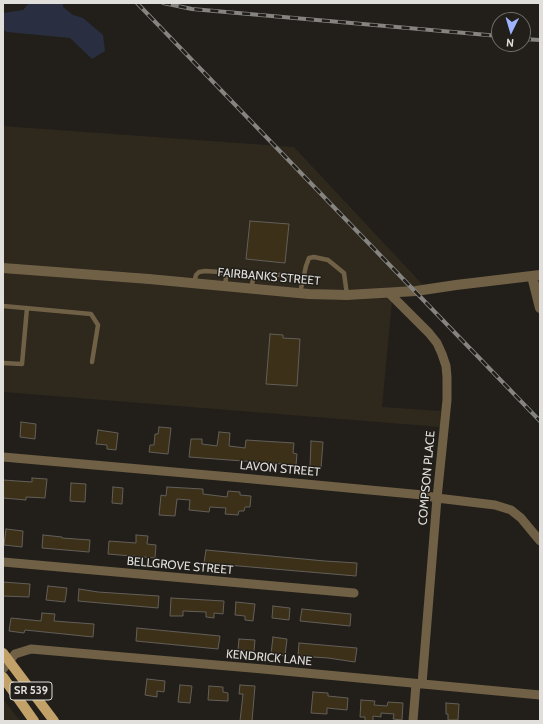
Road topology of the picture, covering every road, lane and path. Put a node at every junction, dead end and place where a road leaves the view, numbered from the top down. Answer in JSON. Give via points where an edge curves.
{"nodes":[{"id":1,"x":3,"y":268,"type":"edge"},
{"id":2,"x":536,"y":275,"type":"edge"},
{"id":3,"x":304,"y":277,"type":"junction"},
{"id":4,"x":251,"y":288,"type":"junction"},
{"id":5,"x":300,"y":293,"type":"junction"},
{"id":6,"x":390,"y":294,"type":"junction"},
{"id":7,"x":347,"y":295,"type":"junction"},
{"id":8,"x":3,"y":306,"type":"edge"},
{"id":9,"x":27,"y":308,"type":"junction"},
{"id":10,"x":540,"y":308,"type":"edge"},
{"id":11,"x":92,"y":362,"type":"dead end"},
{"id":12,"x":3,"y":363,"type":"edge"},
{"id":13,"x":3,"y":457,"type":"edge"},
{"id":14,"x":437,"y":498,"type":"junction"},
{"id":15,"x":540,"y":541,"type":"edge"},
{"id":16,"x":3,"y":562,"type":"edge"},
{"id":17,"x":354,"y":593,"type":"dead end"},
{"id":18,"x":5,"y":661,"type":"edge"},
{"id":19,"x":3,"y":677,"type":"edge"},
{"id":20,"x":419,"y":684,"type":"junction"},
{"id":21,"x":540,"y":695,"type":"edge"},
{"id":22,"x":34,"y":721,"type":"edge"},
{"id":23,"x":54,"y":721,"type":"edge"},
{"id":24,"x":413,"y":721,"type":"edge"}],
"edges":[{"from":1,"to":4,"type":"street","name":"FAIRBANKS STREET"},
{"from":2,"to":6,"type":"street","name":"FAIRBANKS STREET"},
{"from":2,"to":10,"type":"street"},
{"from":3,"to":4,"type":"lane","via":[[258,273],[255,274]]},
{"from":3,"to":5,"type":"lane"},
{"from":3,"to":7,"type":"lane","via":[[309,258],[328,260],[344,273]]},
{"from":4,"to":5,"type":"street","name":"FAIRBANKS STREET"},
{"from":5,"to":7,"type":"street","name":"FAIRBANKS STREET"},
{"from":6,"to":7,"type":"street","name":"FAIRBANKS STREET"},
{"from":6,"to":14,"type":"street","name":"COMPSON PLACE","via":[[429,333],[446,366],[447,400]]},
{"from":8,"to":9,"type":"lane"},
{"from":9,"to":11,"type":"lane","via":[[91,314],[98,325]]},
{"from":9,"to":12,"type":"lane","via":[[22,364]]},
{"from":13,"to":14,"type":"street","name":"LAVON STREET","via":[[250,478]]},
{"from":14,"to":15,"type":"street","name":"LAVON STREET","via":[[495,505],[511,510]]},
{"from":14,"to":20,"type":"street","name":"COMPSON PLACE"},
{"from":16,"to":17,"type":"street","name":"BELLGROVE STREET"},
{"from":18,"to":20,"type":"street","name":"KENDRICK LANE","via":[[15,654],[31,649]]},
{"from":18,"to":23,"type":"main road","number":"SR 539"},
{"from":19,"to":22,"type":"main road","number":"SR 539"},
{"from":20,"to":21,"type":"street","name":"KENDRICK LANE"},
{"from":20,"to":24,"type":"street","name":"COMPSON PLACE"}]}
